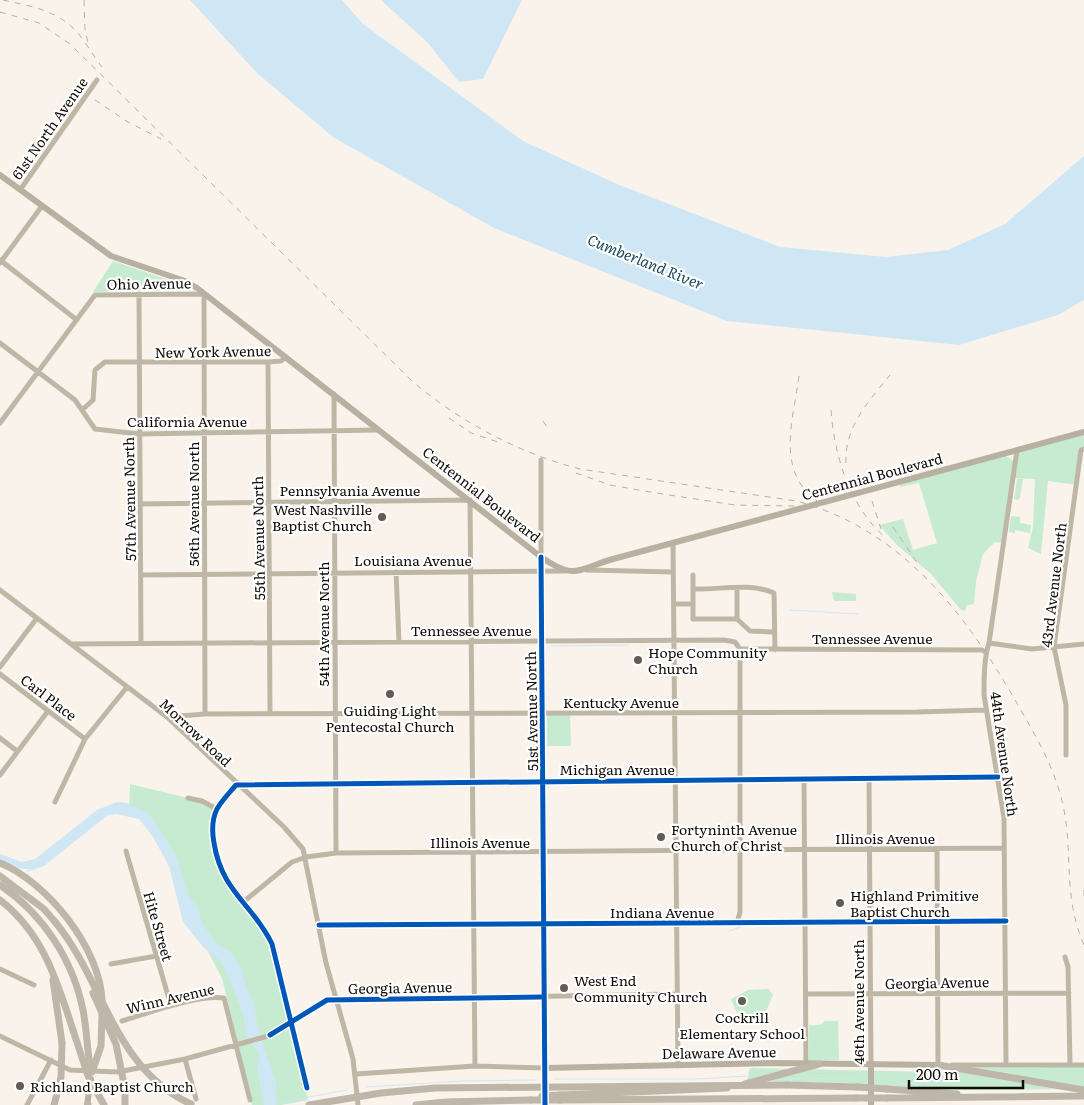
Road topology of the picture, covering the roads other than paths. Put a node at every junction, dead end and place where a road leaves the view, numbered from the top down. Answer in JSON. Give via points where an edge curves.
{"nodes":[{"id":1,"x":97,"y":80,"type":"dead end"},
{"id":2,"x":0,"y":174,"type":"edge"},
{"id":3,"x":20,"y":190,"type":"junction"},
{"id":4,"x":42,"y":206,"type":"junction"},
{"id":5,"x":1,"y":262,"type":"edge"},
{"id":6,"x":139,"y":294,"type":"junction"},
{"id":7,"x":204,"y":294,"type":"junction"},
{"id":8,"x":77,"y":320,"type":"junction"},
{"id":9,"x":0,"y":343,"type":"edge"},
{"id":10,"x":286,"y":357,"type":"junction"},
{"id":11,"x":204,"y":362,"type":"junction"},
{"id":12,"x":268,"y":362,"type":"junction"},
{"id":13,"x":139,"y":363,"type":"junction"},
{"id":14,"x":37,"y":372,"type":"junction"},
{"id":15,"x":334,"y":394,"type":"junction"},
{"id":16,"x":82,"y":410,"type":"junction"},
{"id":17,"x":0,"y":423,"type":"edge"},
{"id":18,"x":333,"y":430,"type":"junction"},
{"id":19,"x":379,"y":430,"type":"junction"},
{"id":20,"x":269,"y":432,"type":"junction"},
{"id":21,"x":1084,"y":432,"type":"edge"},
{"id":22,"x":204,"y":433,"type":"junction"},
{"id":23,"x":139,"y":434,"type":"junction"},
{"id":24,"x":1084,"y":449,"type":"edge"},
{"id":25,"x":1017,"y":450,"type":"junction"},
{"id":26,"x":541,"y":460,"type":"dead end"},
{"id":27,"x":470,"y":500,"type":"junction"},
{"id":28,"x":269,"y":502,"type":"junction"},
{"id":29,"x":334,"y":502,"type":"junction"},
{"id":30,"x":205,"y":503,"type":"junction"},
{"id":31,"x":140,"y":504,"type":"junction"},
{"id":32,"x":673,"y":544,"type":"junction"},
{"id":33,"x":541,"y":557,"type":"junction"},
{"id":34,"x":541,"y":570,"type":"junction"},
{"id":35,"x":586,"y":570,"type":"junction"},
{"id":36,"x":471,"y":571,"type":"junction"},
{"id":37,"x":566,"y":571,"type":"junction"},
{"id":38,"x":335,"y":572,"type":"junction"},
{"id":39,"x":396,"y":572,"type":"junction"},
{"id":40,"x":673,"y":572,"type":"junction"},
{"id":41,"x":270,"y":573,"type":"junction"},
{"id":42,"x":205,"y":574,"type":"junction"},
{"id":43,"x":140,"y":575,"type":"junction"},
{"id":44,"x":693,"y":575,"type":"dead end"},
{"id":45,"x":738,"y":588,"type":"junction"},
{"id":46,"x":693,"y":589,"type":"junction"},
{"id":47,"x":0,"y":590,"type":"edge"},
{"id":48,"x":674,"y":604,"type":"junction"},
{"id":49,"x":693,"y":604,"type":"junction"},
{"id":50,"x":37,"y":618,"type":"junction"},
{"id":51,"x":736,"y":619,"type":"junction"},
{"id":52,"x":774,"y":632,"type":"junction"},
{"id":53,"x":674,"y":640,"type":"junction"},
{"id":54,"x":542,"y":641,"type":"junction"},
{"id":55,"x":336,"y":642,"type":"junction"},
{"id":56,"x":398,"y":642,"type":"junction"},
{"id":57,"x":472,"y":642,"type":"junction"},
{"id":58,"x":270,"y":643,"type":"junction"},
{"id":59,"x":989,"y":643,"type":"junction"},
{"id":60,"x":72,"y":644,"type":"junction"},
{"id":61,"x":141,"y":644,"type":"junction"},
{"id":62,"x":205,"y":644,"type":"junction"},
{"id":63,"x":1084,"y":644,"type":"edge"},
{"id":64,"x":1054,"y":647,"type":"junction"},
{"id":65,"x":740,"y":649,"type":"junction"},
{"id":66,"x":775,"y":650,"type":"junction"},
{"id":67,"x":985,"y":652,"type":"junction"},
{"id":68,"x":0,"y":667,"type":"edge"},
{"id":69,"x":0,"y":674,"type":"edge"},
{"id":70,"x":127,"y":687,"type":"junction"},
{"id":71,"x":986,"y":710,"type":"junction"},
{"id":72,"x":48,"y":712,"type":"junction"},
{"id":73,"x":740,"y":712,"type":"junction"},
{"id":74,"x":334,"y":713,"type":"junction"},
{"id":75,"x":473,"y":713,"type":"junction"},
{"id":76,"x":542,"y":713,"type":"junction"},
{"id":77,"x":675,"y":713,"type":"junction"},
{"id":78,"x":205,"y":714,"type":"junction"},
{"id":79,"x":270,"y":714,"type":"junction"},
{"id":80,"x":167,"y":717,"type":"junction"},
{"id":81,"x":0,"y":738,"type":"edge"},
{"id":82,"x":85,"y":739,"type":"junction"},
{"id":83,"x":18,"y":751,"type":"junction"},
{"id":84,"x":1066,"y":755,"type":"dead end"},
{"id":85,"x":0,"y":775,"type":"edge"},
{"id":86,"x":998,"y":777,"type":"junction"},
{"id":87,"x":740,"y":779,"type":"junction"},
{"id":88,"x":869,"y":779,"type":"junction"},
{"id":89,"x":804,"y":780,"type":"junction"},
{"id":90,"x":543,"y":781,"type":"junction"},
{"id":91,"x":675,"y":781,"type":"junction"},
{"id":92,"x":474,"y":782,"type":"junction"},
{"id":93,"x":337,"y":783,"type":"junction"},
{"id":94,"x":236,"y":785,"type":"junction"},
{"id":95,"x":188,"y":798,"type":"dead end"},
{"id":96,"x":55,"y":802,"type":"dead end"},
{"id":97,"x":217,"y":809,"type":"junction"},
{"id":98,"x":1004,"y":848,"type":"junction"},
{"id":99,"x":938,"y":849,"type":"junction"},
{"id":100,"x":804,"y":850,"type":"junction"},
{"id":101,"x":869,"y":850,"type":"junction"},
{"id":102,"x":126,"y":851,"type":"dead end"},
{"id":103,"x":675,"y":851,"type":"junction"},
{"id":104,"x":740,"y":851,"type":"junction"},
{"id":105,"x":474,"y":853,"type":"junction"},
{"id":106,"x":543,"y":853,"type":"junction"},
{"id":107,"x":336,"y":854,"type":"junction"},
{"id":108,"x":306,"y":857,"type":"junction"},
{"id":109,"x":0,"y":863,"type":"edge"},
{"id":110,"x":0,"y":876,"type":"edge"},
{"id":111,"x":0,"y":885,"type":"edge"},
{"id":112,"x":0,"y":900,"type":"edge"},
{"id":113,"x":242,"y":903,"type":"junction"},
{"id":114,"x":938,"y":921,"type":"junction"},
{"id":115,"x":1006,"y":921,"type":"junction"},
{"id":116,"x":870,"y":922,"type":"junction"},
{"id":117,"x":56,"y":923,"type":"junction"},
{"id":118,"x":543,"y":923,"type":"junction"},
{"id":119,"x":676,"y":923,"type":"junction"},
{"id":120,"x":738,"y":923,"type":"junction"},
{"id":121,"x":804,"y":923,"type":"junction"},
{"id":122,"x":475,"y":924,"type":"junction"},
{"id":123,"x":319,"y":925,"type":"junction"},
{"id":124,"x":156,"y":956,"type":"junction"},
{"id":125,"x":1066,"y":956,"type":"dead end"},
{"id":126,"x":47,"y":958,"type":"junction"},
{"id":127,"x":111,"y":964,"type":"dead end"},
{"id":128,"x":0,"y":968,"type":"edge"},
{"id":129,"x":34,"y":985,"type":"dead end"},
{"id":130,"x":1006,"y":992,"type":"junction"},
{"id":131,"x":939,"y":993,"type":"junction"},
{"id":132,"x":1069,"y":993,"type":"junction"},
{"id":133,"x":676,"y":994,"type":"junction"},
{"id":134,"x":806,"y":994,"type":"junction"},
{"id":135,"x":870,"y":995,"type":"junction"},
{"id":136,"x":475,"y":997,"type":"junction"},
{"id":137,"x":544,"y":997,"type":"junction"},
{"id":138,"x":335,"y":999,"type":"junction"},
{"id":139,"x":171,"y":1006,"type":"junction"},
{"id":140,"x":122,"y":1021,"type":"dead end"},
{"id":141,"x":292,"y":1023,"type":"junction"},
{"id":142,"x":0,"y":1036,"type":"edge"},
{"id":143,"x":239,"y":1043,"type":"junction"},
{"id":144,"x":185,"y":1059,"type":"junction"},
{"id":145,"x":51,"y":1060,"type":"junction"},
{"id":146,"x":806,"y":1064,"type":"junction"},
{"id":147,"x":819,"y":1064,"type":"junction"},
{"id":148,"x":871,"y":1065,"type":"junction"},
{"id":149,"x":938,"y":1065,"type":"junction"},
{"id":150,"x":1006,"y":1065,"type":"junction"},
{"id":151,"x":1070,"y":1065,"type":"junction"},
{"id":152,"x":1084,"y":1065,"type":"edge"},
{"id":153,"x":476,"y":1066,"type":"junction"},
{"id":154,"x":678,"y":1066,"type":"junction"},
{"id":155,"x":545,"y":1068,"type":"junction"},
{"id":156,"x":92,"y":1072,"type":"junction"},
{"id":157,"x":356,"y":1074,"type":"junction"},
{"id":158,"x":307,"y":1088,"type":"dead end"},
{"id":159,"x":1084,"y":1090,"type":"edge"},
{"id":160,"x":1084,"y":1096,"type":"edge"},
{"id":161,"x":560,"y":1097,"type":"junction"},
{"id":162,"x":983,"y":1097,"type":"junction"},
{"id":163,"x":250,"y":1100,"type":"dead end"},
{"id":164,"x":195,"y":1102,"type":"edge"},
{"id":165,"x":88,"y":1104,"type":"edge"},
{"id":166,"x":27,"y":1105,"type":"edge"},
{"id":167,"x":54,"y":1105,"type":"edge"},
{"id":168,"x":104,"y":1105,"type":"edge"},
{"id":169,"x":125,"y":1105,"type":"edge"},
{"id":170,"x":310,"y":1105,"type":"edge"},
{"id":171,"x":358,"y":1105,"type":"edge"},
{"id":172,"x":416,"y":1105,"type":"edge"},
{"id":173,"x":545,"y":1105,"type":"edge"},
{"id":174,"x":871,"y":1105,"type":"edge"}],
"edges":[{"from":1,"to":3,"type":"street","name":"61st North Avenue"},
{"from":2,"to":3,"type":"main road","name":"Centennial Boulevard"},
{"from":3,"to":4,"type":"main road","name":"Centennial Boulevard"},
{"from":4,"to":5,"type":"street"},
{"from":4,"to":7,"type":"main road","name":"Centennial Boulevard","via":[[111,256],[185,281]]},
{"from":5,"to":8,"type":"street"},
{"from":6,"to":7,"type":"street","name":"Ohio Avenue"},
{"from":6,"to":8,"type":"street","name":"Ohio Avenue","via":[[95,295]]},
{"from":6,"to":13,"type":"street","name":"57th Avenue North"},
{"from":7,"to":10,"type":"main road","name":"Centennial Boulevard"},
{"from":7,"to":11,"type":"street","name":"56th Avenue North"},
{"from":8,"to":14,"type":"street"},
{"from":9,"to":14,"type":"street","name":"California Avenue"},
{"from":10,"to":12,"type":"street","name":"New York Avenue"},
{"from":10,"to":15,"type":"main road","name":"Centennial Boulevard"},
{"from":11,"to":12,"type":"street","name":"New York Avenue"},
{"from":11,"to":13,"type":"street","name":"New York Avenue"},
{"from":11,"to":22,"type":"street","name":"56th Avenue North"},
{"from":12,"to":20,"type":"street","name":"55th Avenue North"},
{"from":13,"to":16,"type":"street","name":"New York Avenue","via":[[109,362],[98,366],[94,373],[93,400]]},
{"from":13,"to":23,"type":"street","name":"57th Avenue North"},
{"from":14,"to":16,"type":"street","name":"California Avenue","via":[[72,397]]},
{"from":14,"to":17,"type":"street"},
{"from":15,"to":18,"type":"street","name":"54th Avenue North"},
{"from":15,"to":19,"type":"main road","name":"Centennial Boulevard"},
{"from":16,"to":23,"type":"street","name":"California Avenue","via":[[96,429]]},
{"from":18,"to":19,"type":"street","name":"California Avenue"},
{"from":18,"to":20,"type":"street","name":"California Avenue"},
{"from":18,"to":29,"type":"street","name":"54th Avenue North"},
{"from":19,"to":27,"type":"main road","name":"Centennial Boulevard"},
{"from":20,"to":22,"type":"street","name":"California Avenue"},
{"from":20,"to":28,"type":"street","name":"55th Avenue North"},
{"from":21,"to":25,"type":"main road","name":"Centennial Boulevard"},
{"from":22,"to":23,"type":"street","name":"California Avenue"},
{"from":22,"to":30,"type":"street","name":"56th Avenue North"},
{"from":23,"to":31,"type":"street","name":"57th Avenue North"},
{"from":24,"to":64,"type":"street","name":"43rd Avenue North","via":[[1081,450]]},
{"from":25,"to":32,"type":"main road","name":"Centennial Boulevard"},
{"from":25,"to":59,"type":"street","name":"44th Avenue North"},
{"from":26,"to":33,"type":"street","name":"51st Avenue North"},
{"from":27,"to":29,"type":"street","name":"Pennsylvania Avenue"},
{"from":27,"to":33,"type":"main road","name":"Centennial Boulevard"},
{"from":27,"to":36,"type":"street"},
{"from":28,"to":29,"type":"street","name":"Pennsylvania Avenue"},
{"from":28,"to":30,"type":"street","name":"Pennsylvania Avenue"},
{"from":28,"to":41,"type":"street","name":"55th Avenue North"},
{"from":29,"to":38,"type":"street","name":"54th Avenue North"},
{"from":30,"to":31,"type":"street","name":"Pennsylvania Avenue"},
{"from":30,"to":42,"type":"street","name":"56th Avenue North"},
{"from":31,"to":43,"type":"street","name":"57th Avenue North"},
{"from":32,"to":35,"type":"main road","name":"Centennial Boulevard","via":[[601,562]]},
{"from":32,"to":40,"type":"street"},
{"from":33,"to":34,"type":"main road","name":"51st Avenue North"},
{"from":33,"to":37,"type":"main road","name":"Centennial Boulevard"},
{"from":34,"to":36,"type":"street","name":"Louisiana Avenue"},
{"from":34,"to":37,"type":"street","name":"Louisiana Avenue"},
{"from":34,"to":54,"type":"main road","name":"51st Avenue North"},
{"from":35,"to":37,"type":"main road","name":"Centennial Boulevard"},
{"from":35,"to":40,"type":"street"},
{"from":36,"to":39,"type":"street","name":"Louisiana Avenue"},
{"from":36,"to":57,"type":"street"},
{"from":38,"to":39,"type":"street","name":"Louisiana Avenue"},
{"from":38,"to":41,"type":"street","name":"Louisiana Avenue"},
{"from":38,"to":55,"type":"street","name":"54th Avenue North"},
{"from":39,"to":56,"type":"street"},
{"from":40,"to":48,"type":"street"},
{"from":41,"to":42,"type":"street","name":"Louisiana Avenue"},
{"from":41,"to":58,"type":"street","name":"55th Avenue North"},
{"from":42,"to":43,"type":"street","name":"Louisiana Avenue"},
{"from":42,"to":62,"type":"street","name":"56th Avenue North"},
{"from":43,"to":61,"type":"street","name":"57th Avenue North"},
{"from":44,"to":46,"type":"street"},
{"from":45,"to":46,"type":"street"},
{"from":45,"to":51,"type":"street"},
{"from":45,"to":52,"type":"street","via":[[766,589],[774,593]]},
{"from":46,"to":49,"type":"street"},
{"from":47,"to":50,"type":"street","name":"Morrow Road"},
{"from":48,"to":49,"type":"street"},
{"from":48,"to":53,"type":"street"},
{"from":49,"to":51,"type":"street","via":[[693,618]]},
{"from":50,"to":60,"type":"street","name":"Morrow Road"},
{"from":50,"to":68,"type":"street"},
{"from":51,"to":52,"type":"street","via":[[750,631]]},
{"from":52,"to":66,"type":"street"},
{"from":53,"to":54,"type":"street","name":"Tennessee Avenue"},
{"from":53,"to":65,"type":"street","name":"Tennessee Avenue","via":[[724,640],[735,642]]},
{"from":53,"to":77,"type":"street"},
{"from":54,"to":57,"type":"street","name":"Tennessee Avenue"},
{"from":54,"to":76,"type":"main road","name":"51st Avenue North"},
{"from":55,"to":56,"type":"street","name":"Tennessee Avenue"},
{"from":55,"to":58,"type":"street","name":"Tennessee Avenue"},
{"from":55,"to":74,"type":"street","name":"54th Avenue North"},
{"from":56,"to":57,"type":"street","name":"Tennessee Avenue"},
{"from":57,"to":75,"type":"street"},
{"from":58,"to":62,"type":"street","name":"Tennessee Avenue"},
{"from":58,"to":79,"type":"street","name":"55th Avenue North"},
{"from":59,"to":64,"type":"street","via":[[1032,649]]},
{"from":59,"to":67,"type":"street","name":"44th Avenue North"},
{"from":60,"to":61,"type":"street","name":"Tennessee Avenue"},
{"from":60,"to":70,"type":"street","name":"Morrow Road"},
{"from":61,"to":62,"type":"street","name":"Tennessee Avenue"},
{"from":62,"to":78,"type":"street","name":"56th Avenue North"},
{"from":63,"to":64,"type":"street"},
{"from":64,"to":84,"type":"street","name":"43rd Avenue North","via":[[1066,705]]},
{"from":65,"to":66,"type":"street","name":"Tennessee Avenue"},
{"from":65,"to":73,"type":"street"},
{"from":66,"to":67,"type":"street","name":"Tennessee Avenue"},
{"from":67,"to":71,"type":"street","name":"44th Avenue North"},
{"from":69,"to":72,"type":"street","name":"Carl Place"},
{"from":70,"to":80,"type":"street","name":"Morrow Road"},
{"from":70,"to":82,"type":"street"},
{"from":71,"to":73,"type":"street","name":"Kentucky Avenue"},
{"from":71,"to":86,"type":"street","name":"44th Avenue North"},
{"from":72,"to":82,"type":"street","name":"Carl Place"},
{"from":72,"to":83,"type":"street"},
{"from":73,"to":77,"type":"street","name":"Kentucky Avenue"},
{"from":73,"to":87,"type":"street"},
{"from":74,"to":75,"type":"street","name":"Kentucky Avenue"},
{"from":74,"to":79,"type":"street","name":"Kentucky Avenue"},
{"from":74,"to":93,"type":"street","name":"54th Avenue North"},
{"from":75,"to":76,"type":"street","name":"Kentucky Avenue"},
{"from":75,"to":92,"type":"street"},
{"from":76,"to":77,"type":"street","name":"Kentucky Avenue"},
{"from":76,"to":90,"type":"main road","name":"51st Avenue North"},
{"from":77,"to":91,"type":"street"},
{"from":78,"to":79,"type":"street","name":"Kentucky Avenue"},
{"from":78,"to":80,"type":"street","name":"Kentucky Avenue"},
{"from":80,"to":94,"type":"street","name":"Morrow Road"},
{"from":81,"to":83,"type":"street"},
{"from":82,"to":96,"type":"street"},
{"from":83,"to":85,"type":"street"},
{"from":86,"to":88,"type":"street","name":"Michigan Avenue"},
{"from":86,"to":98,"type":"street","name":"44th Avenue North","via":[[1004,818]]},
{"from":87,"to":89,"type":"street","name":"Michigan Avenue"},
{"from":87,"to":91,"type":"street","name":"Michigan Avenue"},
{"from":87,"to":104,"type":"street"},
{"from":88,"to":89,"type":"street","name":"Michigan Avenue"},
{"from":88,"to":101,"type":"street","name":"46th Avenue North"},
{"from":89,"to":100,"type":"street"},
{"from":90,"to":91,"type":"street","name":"Michigan Avenue"},
{"from":90,"to":92,"type":"street","name":"Michigan Avenue"},
{"from":90,"to":106,"type":"main road","name":"51st Avenue North"},
{"from":91,"to":103,"type":"street"},
{"from":92,"to":93,"type":"street","name":"Michigan Avenue"},
{"from":92,"to":105,"type":"street"},
{"from":93,"to":94,"type":"street","name":"Michigan Avenue"},
{"from":93,"to":107,"type":"street","name":"54th Avenue North"},
{"from":94,"to":97,"type":"street"},
{"from":94,"to":108,"type":"street","name":"Morrow Road","via":[[290,834],[303,848]]},
{"from":95,"to":97,"type":"street"},
{"from":97,"to":113,"type":"street","via":[[213,827],[215,850],[223,875]]},
{"from":98,"to":99,"type":"street","name":"Illinois Avenue"},
{"from":98,"to":115,"type":"street","name":"44th Avenue North"},
{"from":99,"to":101,"type":"street","name":"Illinois Avenue"},
{"from":99,"to":114,"type":"street"},
{"from":100,"to":101,"type":"street","name":"Illinois Avenue"},
{"from":100,"to":104,"type":"street","name":"Illinois Avenue"},
{"from":100,"to":121,"type":"street"},
{"from":101,"to":116,"type":"street","name":"46th Avenue North"},
{"from":102,"to":124,"type":"street","name":"Hite Street"},
{"from":103,"to":104,"type":"street","name":"Illinois Avenue"},
{"from":103,"to":106,"type":"street","name":"Illinois Avenue"},
{"from":103,"to":119,"type":"street"},
{"from":104,"to":120,"type":"street"},
{"from":105,"to":106,"type":"street","name":"Illinois Avenue"},
{"from":105,"to":107,"type":"street","name":"Illinois Avenue"},
{"from":105,"to":122,"type":"street"},
{"from":106,"to":118,"type":"main road","name":"51st Avenue North"},
{"from":107,"to":108,"type":"street","name":"Illinois Avenue"},
{"from":108,"to":113,"type":"street","name":"Illinois Avenue","via":[[284,867]]},
{"from":108,"to":123,"type":"street","name":"Morrow Road"},
{"from":109,"to":156,"type":"highway","via":[[34,883],[57,906],[75,929],[94,965],[102,993],[102,1026],[101,1046]]},
{"from":110,"to":117,"type":"highway","via":[[44,909]]},
{"from":111,"to":156,"type":"highway","via":[[51,933],[68,962],[84,1012]]},
{"from":112,"to":126,"type":"highway","via":[[24,922]]},
{"from":113,"to":141,"type":"street","via":[[272,944]]},
{"from":114,"to":115,"type":"street","name":"Indiana Avenue"},
{"from":114,"to":116,"type":"street","name":"Indiana Avenue"},
{"from":114,"to":131,"type":"street"},
{"from":115,"to":130,"type":"street","name":"44th Avenue North"},
{"from":116,"to":121,"type":"street","name":"Indiana Avenue"},
{"from":116,"to":135,"type":"street","name":"46th Avenue North"},
{"from":117,"to":164,"type":"highway","bridge":true,"via":[[70,940],[129,1052],[145,1073],[162,1088]]},
{"from":117,"to":169,"type":"highway","bridge":true,"via":[[75,953],[116,1044],[123,1074]]},
{"from":118,"to":119,"type":"street","name":"Indiana Avenue"},
{"from":118,"to":122,"type":"street","name":"Indiana Avenue"},
{"from":118,"to":137,"type":"main road","name":"51st Avenue North"},
{"from":119,"to":120,"type":"street","name":"Indiana Avenue"},
{"from":119,"to":133,"type":"street"},
{"from":120,"to":121,"type":"street","name":"Indiana Avenue"},
{"from":121,"to":134,"type":"street"},
{"from":122,"to":123,"type":"street","name":"Indiana Avenue"},
{"from":122,"to":136,"type":"street"},
{"from":123,"to":138,"type":"street","name":"Morrow Road"},
{"from":124,"to":127,"type":"street"},
{"from":124,"to":139,"type":"street","name":"Hite Street"},
{"from":125,"to":132,"type":"street"},
{"from":126,"to":167,"type":"highway","bridge":true,"via":[[63,1058]]},
{"from":126,"to":168,"type":"highway","bridge":true,"via":[[88,1076]]},
{"from":128,"to":129,"type":"street"},
{"from":130,"to":131,"type":"street","name":"Georgia Avenue"},
{"from":130,"to":132,"type":"street","name":"Georgia Avenue"},
{"from":130,"to":150,"type":"street","name":"44th Avenue North"},
{"from":131,"to":135,"type":"street","name":"Georgia Avenue"},
{"from":131,"to":149,"type":"street"},
{"from":132,"to":151,"type":"street"},
{"from":133,"to":137,"type":"street","name":"Georgia Avenue"},
{"from":133,"to":154,"type":"street"},
{"from":134,"to":135,"type":"street","name":"Georgia Avenue"},
{"from":134,"to":146,"type":"street"},
{"from":135,"to":148,"type":"street","name":"46th Avenue North"},
{"from":136,"to":137,"type":"street","name":"Georgia Avenue"},
{"from":136,"to":138,"type":"street","name":"Georgia Avenue"},
{"from":136,"to":153,"type":"street"},
{"from":137,"to":155,"type":"main road","name":"51st Avenue North"},
{"from":138,"to":141,"type":"street","name":"Georgia Avenue","via":[[319,1003]]},
{"from":138,"to":157,"type":"street","name":"Morrow Road"},
{"from":139,"to":140,"type":"street","name":"Winn Avenue"},
{"from":139,"to":143,"type":"street","name":"Winn Avenue","via":[[216,996],[224,998]]},
{"from":141,"to":143,"type":"street","name":"Georgia Avenue","via":[[270,1035]]},
{"from":141,"to":158,"type":"street"},
{"from":142,"to":145,"type":"street","name":"Georgia Avenue"},
{"from":143,"to":144,"type":"street","name":"Georgia Avenue"},
{"from":143,"to":163,"type":"street"},
{"from":144,"to":156,"type":"street","name":"Georgia Avenue","via":[[118,1072]]},
{"from":144,"to":164,"type":"street"},
{"from":145,"to":156,"type":"street","name":"Georgia Avenue","via":[[70,1070]]},
{"from":145,"to":166,"type":"street"},
{"from":146,"to":147,"type":"main road","name":"Delaware Avenue"},
{"from":146,"to":154,"type":"main road","name":"Delaware Avenue"},
{"from":147,"to":148,"type":"main road","name":"Delaware Avenue"},
{"from":147,"to":161,"type":"highway","via":[[724,1088]]},
{"from":148,"to":149,"type":"main road","name":"Delaware Avenue"},
{"from":148,"to":174,"type":"main road","name":"46th Avenue North"},
{"from":149,"to":150,"type":"street","name":"Delaware Avenue"},
{"from":149,"to":159,"type":"highway"},
{"from":150,"to":151,"type":"street","name":"Delaware Avenue"},
{"from":151,"to":152,"type":"street","name":"Delaware Avenue"},
{"from":153,"to":155,"type":"street","name":"Delaware Avenue"},
{"from":153,"to":157,"type":"street","name":"Delaware Avenue"},
{"from":154,"to":155,"type":"main road","name":"Delaware Avenue"},
{"from":155,"to":173,"type":"main road","name":"51st Avenue North"},
{"from":156,"to":165,"type":"main road"},
{"from":157,"to":171,"type":"street","name":"Morrow Road"},
{"from":160,"to":162,"type":"highway"},
{"from":161,"to":162,"type":"highway","bridge":true},
{"from":161,"to":172,"type":"highway","bridge":true},
{"from":162,"to":170,"type":"highway","bridge":true,"via":[[857,1087],[435,1088]]}]}
